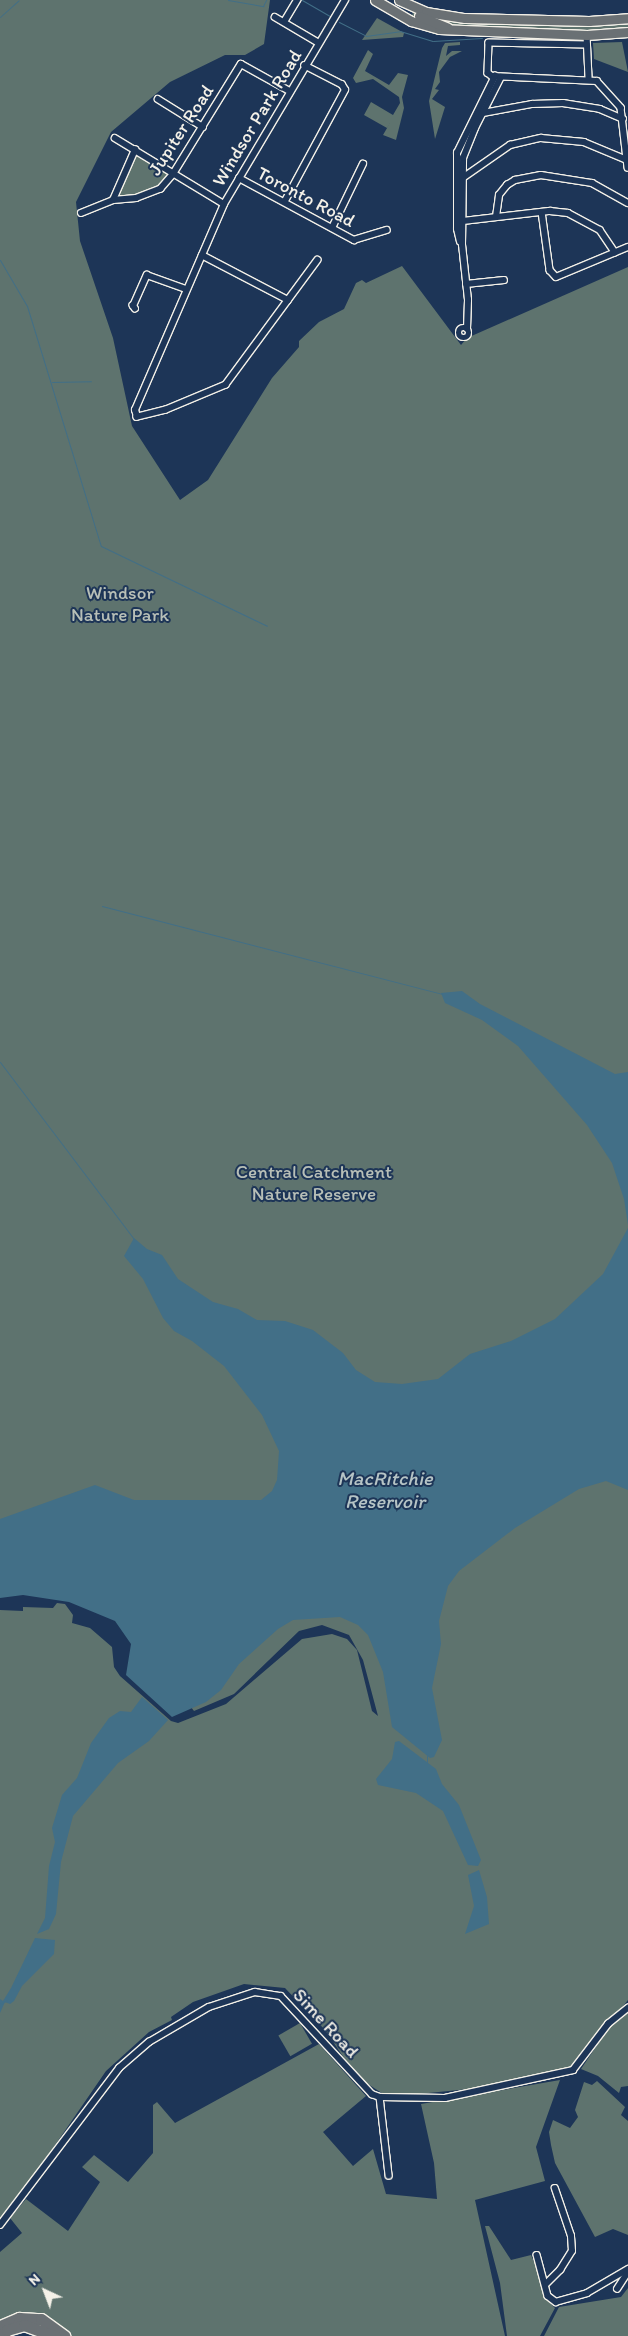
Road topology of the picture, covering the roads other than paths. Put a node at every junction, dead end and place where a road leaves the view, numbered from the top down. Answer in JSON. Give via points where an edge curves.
{"nodes":[{"id":1,"x":297,"y":0,"type":"edge"},
{"id":2,"x":345,"y":0,"type":"edge"},
{"id":3,"x":375,"y":0,"type":"edge"},
{"id":4,"x":399,"y":0,"type":"edge"},
{"id":5,"x":411,"y":6,"type":"junction"},
{"id":6,"x":401,"y":16,"type":"junction"},
{"id":7,"x":275,"y":17,"type":"dead end"},
{"id":8,"x":628,"y":18,"type":"edge"},
{"id":9,"x":284,"y":22,"type":"junction"},
{"id":10,"x":450,"y":30,"type":"junction"},
{"id":11,"x":628,"y":32,"type":"edge"},
{"id":12,"x":587,"y":35,"type":"junction"},
{"id":13,"x":319,"y":44,"type":"junction"},
{"id":14,"x":587,"y":45,"type":"junction"},
{"id":15,"x":305,"y":66,"type":"junction"},
{"id":16,"x":498,"y":77,"type":"junction"},
{"id":17,"x":589,"y":78,"type":"junction"},
{"id":18,"x":290,"y":91,"type":"junction"},
{"id":19,"x":158,"y":99,"type":"dead end"},
{"id":20,"x":483,"y":113,"type":"junction"},
{"id":21,"x":623,"y":118,"type":"junction"},
{"id":22,"x":203,"y":127,"type":"junction"},
{"id":23,"x":115,"y":138,"type":"dead end"},
{"id":24,"x":135,"y":150,"type":"junction"},
{"id":25,"x":627,"y":160,"type":"edge"},
{"id":26,"x":363,"y":164,"type":"dead end"},
{"id":27,"x":628,"y":168,"type":"edge"},
{"id":28,"x":173,"y":174,"type":"junction"},
{"id":29,"x":464,"y":177,"type":"junction"},
{"id":30,"x":239,"y":178,"type":"junction"},
{"id":31,"x":113,"y":200,"type":"junction"},
{"id":32,"x":286,"y":201,"type":"junction"},
{"id":33,"x":628,"y":203,"type":"edge"},
{"id":34,"x":224,"y":204,"type":"junction"},
{"id":35,"x":542,"y":212,"type":"junction"},
{"id":36,"x":81,"y":213,"type":"dead end"},
{"id":37,"x":496,"y":217,"type":"junction"},
{"id":38,"x":464,"y":221,"type":"junction"},
{"id":39,"x":332,"y":228,"type":"junction"},
{"id":40,"x":387,"y":230,"type":"dead end"},
{"id":41,"x":462,"y":245,"type":"junction"},
{"id":42,"x":628,"y":247,"type":"edge"},
{"id":43,"x":615,"y":252,"type":"junction"},
{"id":44,"x":202,"y":255,"type":"junction"},
{"id":45,"x":318,"y":260,"type":"dead end"},
{"id":46,"x":504,"y":280,"type":"dead end"},
{"id":47,"x":466,"y":284,"type":"junction"},
{"id":48,"x":186,"y":289,"type":"junction"},
{"id":49,"x":288,"y":300,"type":"junction"},
{"id":50,"x":135,"y":309,"type":"dead end"},
{"id":51,"x":467,"y":329,"type":"dead end"},
{"id":52,"x":628,"y":2008,"type":"edge"},
{"id":53,"x":380,"y":2097,"type":"junction"},
{"id":54,"x":389,"y":2175,"type":"dead end"},
{"id":55,"x":555,"y":2189,"type":"dead end"},
{"id":56,"x":0,"y":2225,"type":"edge"},
{"id":57,"x":537,"y":2255,"type":"dead end"},
{"id":58,"x":628,"y":2270,"type":"edge"},
{"id":59,"x":546,"y":2284,"type":"junction"},
{"id":60,"x":617,"y":2289,"type":"dead end"},
{"id":61,"x":0,"y":2326,"type":"edge"},
{"id":62,"x":1,"y":2336,"type":"edge"},
{"id":63,"x":55,"y":2336,"type":"edge"},
{"id":64,"x":64,"y":2336,"type":"edge"}],
"edges":[{"from":1,"to":9,"type":"street"},
{"from":2,"to":13,"type":"street","name":"Windsor Park Road"},
{"from":3,"to":6,"type":"main road"},
{"from":4,"to":5,"type":"main road"},
{"from":5,"to":6,"type":"main road"},
{"from":5,"to":8,"type":"main road","via":[[426,12],[465,18],[589,21]]},
{"from":5,"to":10,"type":"main road","via":[[415,14]]},
{"from":6,"to":10,"type":"main road","via":[[422,25]]},
{"from":7,"to":9,"type":"street"},
{"from":9,"to":13,"type":"street"},
{"from":10,"to":12,"type":"main road"},
{"from":11,"to":12,"type":"main road"},
{"from":12,"to":14,"type":"street"},
{"from":13,"to":15,"type":"street","name":"Windsor Park Road"},
{"from":14,"to":16,"type":"street","via":[[489,43],[488,71]]},
{"from":14,"to":17,"type":"street"},
{"from":15,"to":18,"type":"street","name":"Windsor Park Road"},
{"from":15,"to":32,"type":"street","via":[[342,85],[345,90]]},
{"from":16,"to":17,"type":"street"},
{"from":16,"to":20,"type":"street"},
{"from":16,"to":41,"type":"street","via":[[456,153],[457,229]]},
{"from":17,"to":21,"type":"street","via":[[597,81],[617,100]]},
{"from":18,"to":22,"type":"street","name":"Jupiter Road","via":[[241,64]]},
{"from":18,"to":30,"type":"street","name":"Windsor Park Road"},
{"from":19,"to":22,"type":"street"},
{"from":20,"to":21,"type":"street","via":[[532,104],[563,103],[600,109]]},
{"from":20,"to":29,"type":"street","via":[[464,152]]},
{"from":21,"to":25,"type":"street"},
{"from":22,"to":28,"type":"street","name":"Jupiter Road"},
{"from":23,"to":24,"type":"street"},
{"from":24,"to":28,"type":"street"},
{"from":24,"to":31,"type":"street"},
{"from":25,"to":27,"type":"street"},
{"from":25,"to":29,"type":"street","via":[[584,142],[541,138],[510,145]]},
{"from":26,"to":39,"type":"street"},
{"from":28,"to":31,"type":"street","name":"Jupiter Road","via":[[154,193]]},
{"from":28,"to":34,"type":"street"},
{"from":29,"to":38,"type":"street"},
{"from":30,"to":32,"type":"street","name":"Toronto Road"},
{"from":30,"to":34,"type":"street","name":"Windsor Park Road"},
{"from":31,"to":36,"type":"street","name":"Jupiter Road"},
{"from":32,"to":39,"type":"street","name":"Toronto Road"},
{"from":33,"to":37,"type":"street","via":[[592,183],[541,175],[515,180],[507,185],[499,196]]},
{"from":34,"to":44,"type":"street","name":"Windsor Park Road"},
{"from":35,"to":37,"type":"street"},
{"from":35,"to":43,"type":"street","via":[[560,211],[584,219],[608,238]]},
{"from":35,"to":43,"type":"street","via":[[553,275],[560,276]]},
{"from":37,"to":38,"type":"street"},
{"from":38,"to":41,"type":"street"},
{"from":39,"to":40,"type":"street","name":"Toronto Road","via":[[360,241]]},
{"from":41,"to":47,"type":"street"},
{"from":42,"to":43,"type":"street"},
{"from":44,"to":48,"type":"street","name":"Windsor Park Road"},
{"from":44,"to":49,"type":"street"},
{"from":45,"to":49,"type":"street","name":"Windsor Park Road"},
{"from":46,"to":47,"type":"street"},
{"from":47,"to":51,"type":"street"},
{"from":48,"to":49,"type":"street","name":"Windsor Park Road","via":[[135,410],[137,417],[166,410],[226,385]]},
{"from":48,"to":50,"type":"street","via":[[147,275],[133,306]]},
{"from":52,"to":53,"type":"street","via":[[608,2024],[581,2063],[563,2074],[445,2098]]},
{"from":53,"to":54,"type":"street"},
{"from":53,"to":56,"type":"street","name":"Sime Road","via":[[372,2094],[354,2076],[281,1996],[255,1992],[208,2007],[149,2042],[119,2068]]},
{"from":55,"to":59,"type":"street","via":[[571,2236],[572,2251]]},
{"from":57,"to":59,"type":"street"},
{"from":58,"to":59,"type":"street","via":[[598,2288],[556,2302],[548,2296]]},
{"from":58,"to":60,"type":"street"},
{"from":61,"to":64,"type":"highway","via":[[19,2318],[41,2319]]},
{"from":62,"to":63,"type":"highway","via":[[7,2330],[24,2325]]}]}
